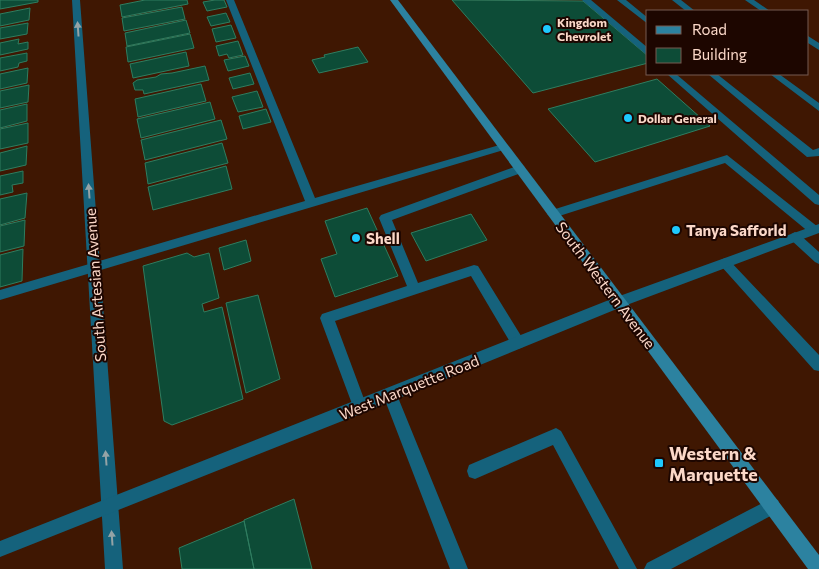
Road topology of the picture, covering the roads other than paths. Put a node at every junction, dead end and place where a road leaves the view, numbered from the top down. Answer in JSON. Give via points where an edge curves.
{"nodes":[{"id":1,"x":76,"y":0,"type":"edge"},
{"id":2,"x":230,"y":0,"type":"edge"},
{"id":3,"x":394,"y":0,"type":"edge"},
{"id":4,"x":587,"y":0,"type":"edge"},
{"id":5,"x":621,"y":0,"type":"edge"},
{"id":6,"x":676,"y":0,"type":"edge"},
{"id":7,"x":749,"y":0,"type":"edge"},
{"id":8,"x":690,"y":10,"type":"edge"},
{"id":9,"x":764,"y":10,"type":"edge"},
{"id":10,"x":646,"y":20,"type":"edge"},
{"id":11,"x":646,"y":51,"type":"edge"},
{"id":12,"x":673,"y":75,"type":"edge"},
{"id":13,"x":713,"y":75,"type":"edge"},
{"id":14,"x":775,"y":75,"type":"edge"},
{"id":15,"x":819,"y":108,"type":"edge"},
{"id":16,"x":503,"y":147,"type":"junction"},
{"id":17,"x":819,"y":152,"type":"edge"},
{"id":18,"x":520,"y":169,"type":"junction"},
{"id":19,"x":819,"y":201,"type":"edge"},
{"id":20,"x":312,"y":203,"type":"junction"},
{"id":21,"x":553,"y":214,"type":"junction"},
{"id":22,"x":816,"y":229,"type":"edge"},
{"id":23,"x":795,"y":237,"type":"junction"},
{"id":24,"x":819,"y":260,"type":"edge"},
{"id":25,"x":725,"y":263,"type":"junction"},
{"id":26,"x":94,"y":267,"type":"junction"},
{"id":27,"x":415,"y":290,"type":"junction"},
{"id":28,"x":0,"y":295,"type":"edge"},
{"id":29,"x":619,"y":302,"type":"junction"},
{"id":30,"x":518,"y":343,"type":"junction"},
{"id":31,"x":819,"y":365,"type":"edge"},
{"id":32,"x":390,"y":395,"type":"junction"},
{"id":33,"x":360,"y":407,"type":"junction"},
{"id":34,"x":475,"y":472,"type":"dead end"},
{"id":35,"x":772,"y":506,"type":"junction"},
{"id":36,"x":109,"y":507,"type":"junction"},
{"id":37,"x":0,"y":549,"type":"edge"},
{"id":38,"x":114,"y":569,"type":"edge"},
{"id":39,"x":459,"y":569,"type":"edge"},
{"id":40,"x":628,"y":569,"type":"edge"},
{"id":41,"x":653,"y":569,"type":"edge"},
{"id":42,"x":819,"y":569,"type":"edge"}],
"edges":[{"from":26,"to":1,"type":"street","name":"South Artesian Avenue","one_way":true},
{"from":2,"to":20,"type":"street"},
{"from":3,"to":16,"type":"main road","name":"South Western Avenue"},
{"from":4,"to":11,"type":"street"},
{"from":5,"to":10,"type":"street"},
{"from":6,"to":8,"type":"street"},
{"from":7,"to":9,"type":"street"},
{"from":12,"to":19,"type":"street"},
{"from":13,"to":17,"type":"street","via":[[811,154]]},
{"from":14,"to":15,"type":"street"},
{"from":16,"to":18,"type":"main road","name":"South Western Avenue"},
{"from":16,"to":20,"type":"street"},
{"from":18,"to":21,"type":"main road","name":"South Western Avenue"},
{"from":18,"to":27,"type":"street","via":[[385,218]]},
{"from":20,"to":26,"type":"street"},
{"from":21,"to":22,"type":"street","via":[[727,159]]},
{"from":21,"to":29,"type":"main road","name":"South Western Avenue"},
{"from":22,"to":23,"type":"street","name":"West Marquette Road"},
{"from":23,"to":24,"type":"street"},
{"from":23,"to":25,"type":"street","name":"West Marquette Road"},
{"from":25,"to":29,"type":"street","name":"West Marquette Road"},
{"from":25,"to":31,"type":"street"},
{"from":26,"to":28,"type":"street"},
{"from":36,"to":26,"type":"street","name":"South Artesian Avenue","one_way":true},
{"from":27,"to":30,"type":"street","via":[[474,270]]},
{"from":27,"to":33,"type":"street","via":[[327,318]]},
{"from":29,"to":30,"type":"street","name":"West Marquette Road"},
{"from":29,"to":35,"type":"main road","name":"South Western Avenue"},
{"from":30,"to":32,"type":"street","name":"West Marquette Road"},
{"from":32,"to":33,"type":"street","name":"West Marquette Road"},
{"from":32,"to":39,"type":"street"},
{"from":33,"to":36,"type":"street","name":"West Marquette Road"},
{"from":34,"to":40,"type":"street","via":[[556,436]]},
{"from":35,"to":41,"type":"street"},
{"from":35,"to":42,"type":"main road","name":"South Western Avenue"},
{"from":36,"to":37,"type":"street","name":"West Marquette Road"},
{"from":38,"to":36,"type":"street","name":"South Artesian Avenue","one_way":true}]}
